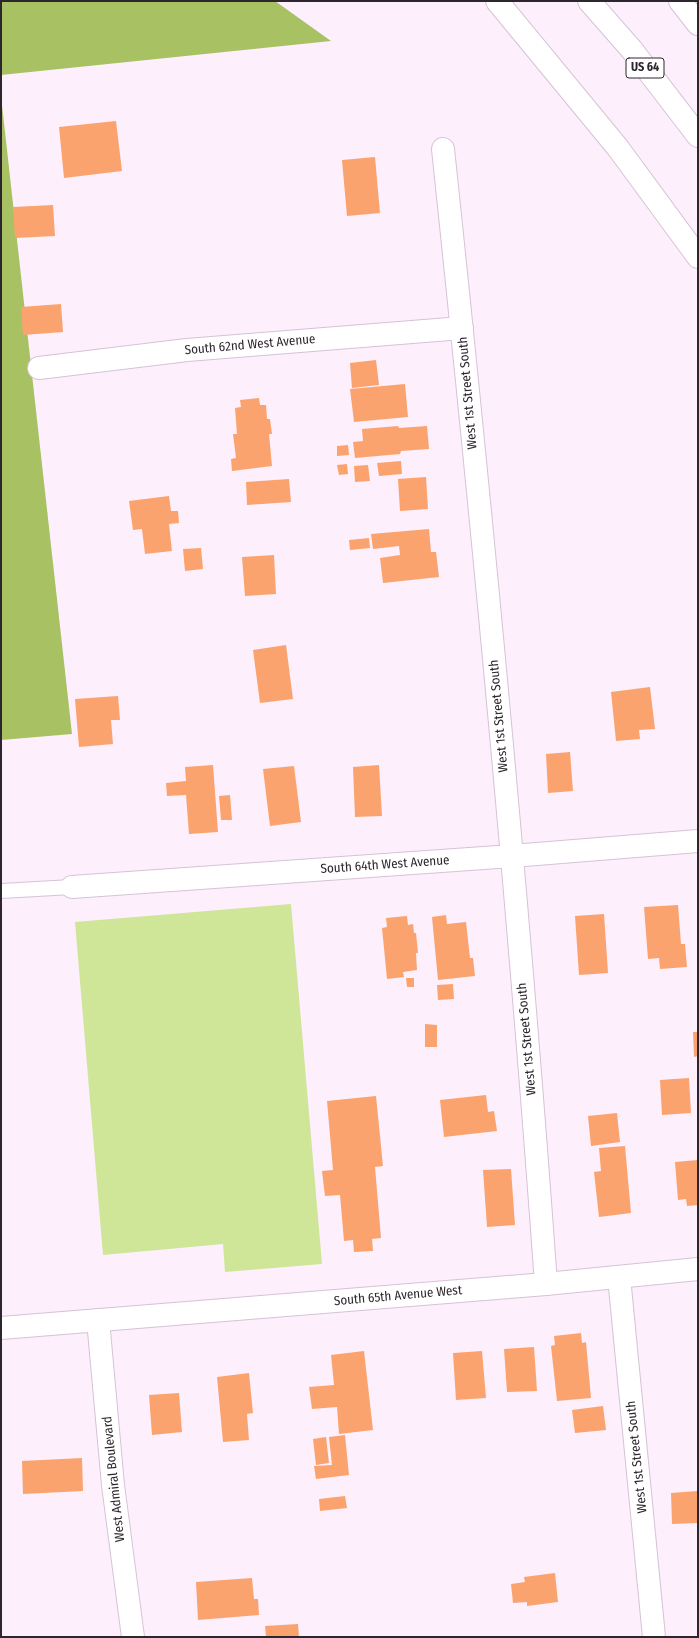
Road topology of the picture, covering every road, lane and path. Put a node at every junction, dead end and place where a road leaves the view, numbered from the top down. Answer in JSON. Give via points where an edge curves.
{"nodes":[{"id":1,"x":497,"y":1,"type":"edge"},
{"id":2,"x":590,"y":1,"type":"edge"},
{"id":3,"x":680,"y":1,"type":"edge"},
{"id":4,"x":693,"y":1,"type":"edge"},
{"id":5,"x":698,"y":10,"type":"edge"},
{"id":6,"x":698,"y":24,"type":"edge"},
{"id":7,"x":698,"y":136,"type":"edge"},
{"id":8,"x":443,"y":149,"type":"dead end"},
{"id":9,"x":698,"y":257,"type":"edge"},
{"id":10,"x":462,"y":328,"type":"junction"},
{"id":11,"x":39,"y":368,"type":"dead end"},
{"id":12,"x":698,"y":841,"type":"edge"},
{"id":13,"x":512,"y":856,"type":"junction"},
{"id":14,"x":72,"y":887,"type":"joint"},
{"id":15,"x":1,"y":891,"type":"edge"},
{"id":16,"x":698,"y":1269,"type":"edge"},
{"id":17,"x":619,"y":1277,"type":"junction"},
{"id":18,"x":546,"y":1284,"type":"junction"},
{"id":19,"x":98,"y":1320,"type":"junction"},
{"id":20,"x":1,"y":1328,"type":"edge"},
{"id":21,"x":133,"y":1637,"type":"edge"},
{"id":22,"x":654,"y":1637,"type":"edge"}],
"edges":[{"from":1,"to":9,"type":"main road","via":[[618,148]]},
{"from":2,"to":7,"type":"main road","number":"US 64","via":[[632,50]]},
{"from":3,"to":6,"type":"main road"},
{"from":4,"to":5,"type":"main road"},
{"from":8,"to":10,"type":"main road","name":"West 1st Street South"},
{"from":10,"to":11,"type":"main road","name":"South 62nd West Avenue","via":[[187,350]]},
{"from":10,"to":13,"type":"main road","name":"West 1st Street South"},
{"from":12,"to":13,"type":"main road","name":"South 64th West Avenue"},
{"from":13,"to":14,"type":"main road","name":"South 64th West Avenue"},
{"from":13,"to":18,"type":"main road","name":"West 1st Street South"},
{"from":14,"to":15,"type":"lane"},
{"from":16,"to":17,"type":"main road","name":"South 65th Avenue West"},
{"from":17,"to":18,"type":"main road","name":"South 65th Avenue West"},
{"from":17,"to":22,"type":"main road","name":"West 1st Street South"},
{"from":18,"to":19,"type":"main road","name":"South 65th Avenue West"},
{"from":19,"to":20,"type":"main road","name":"South 65th Avenue West"},
{"from":19,"to":21,"type":"main road","name":"West Admiral Boulevard","via":[[113,1485]]}]}
